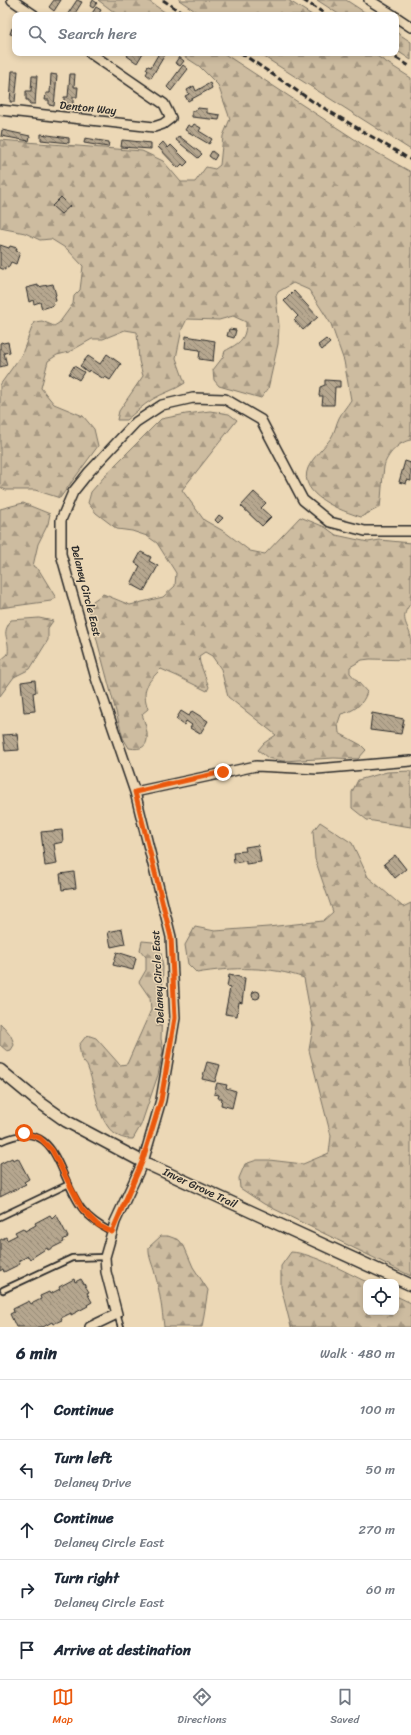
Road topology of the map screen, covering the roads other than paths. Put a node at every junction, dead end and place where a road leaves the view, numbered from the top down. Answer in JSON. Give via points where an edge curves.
{"nodes":[{"id":1,"x":12,"y":0,"type":"edge"},
{"id":2,"x":369,"y":0,"type":"edge"},
{"id":3,"x":30,"y":12,"type":"edge"},
{"id":4,"x":388,"y":12,"type":"edge"},
{"id":5,"x":399,"y":19,"type":"edge"},
{"id":6,"x":411,"y":27,"type":"edge"},
{"id":7,"x":94,"y":56,"type":"edge"},
{"id":8,"x":0,"y":110,"type":"edge"},
{"id":9,"x":411,"y":531,"type":"edge"},
{"id":10,"x":411,"y":761,"type":"edge"},
{"id":11,"x":135,"y":792,"type":"junction"},
{"id":12,"x":0,"y":1070,"type":"edge"},
{"id":13,"x":0,"y":1142,"type":"edge"},
{"id":14,"x":142,"y":1162,"type":"junction"},
{"id":15,"x":68,"y":1184,"type":"junction"},
{"id":16,"x":0,"y":1217,"type":"edge"},
{"id":17,"x":112,"y":1232,"type":"junction"},
{"id":18,"x":105,"y":1256,"type":"junction"},
{"id":19,"x":411,"y":1285,"type":"edge"},
{"id":20,"x":3,"y":1290,"type":"dead end"},
{"id":21,"x":117,"y":1314,"type":"junction"},
{"id":22,"x":90,"y":1327,"type":"edge"},
{"id":23,"x":121,"y":1327,"type":"edge"}],
"edges":[{"from":1,"to":3,"type":"street"},
{"from":2,"to":4,"type":"street"},
{"from":5,"to":6,"type":"street"},
{"from":7,"to":8,"type":"street","name":"Denton Way","via":[[164,104],[171,118],[154,127]]},
{"from":9,"to":11,"type":"street","name":"Delaney Circle East","via":[[365,531],[330,522],[303,500],[261,420],[225,400],[193,398],[162,405],[136,422],[89,472],[74,492],[61,520],[62,554],[96,678]]},
{"from":10,"to":11,"type":"street","via":[[317,769],[256,766]]},
{"from":11,"to":14,"type":"street","name":"Delaney Circle East","via":[[171,937],[175,1018],[161,1100]]},
{"from":12,"to":14,"type":"street","name":"Inver Grove Trail","via":[[66,1121]]},
{"from":13,"to":15,"type":"lane","via":[[24,1133],[40,1138],[52,1150]]},
{"from":14,"to":17,"type":"street","name":"Delaney Circle East"},
{"from":14,"to":19,"type":"street","name":"Inver Grove Trail"},
{"from":15,"to":16,"type":"lane"},
{"from":15,"to":17,"type":"lane","via":[[82,1209],[98,1225]]},
{"from":17,"to":18,"type":"street","name":"Delaney Circle East"},
{"from":18,"to":20,"type":"lane","via":[[72,1258]]},
{"from":18,"to":21,"type":"street","via":[[106,1272]]},
{"from":21,"to":22,"type":"street"},
{"from":21,"to":23,"type":"lane"}]}
